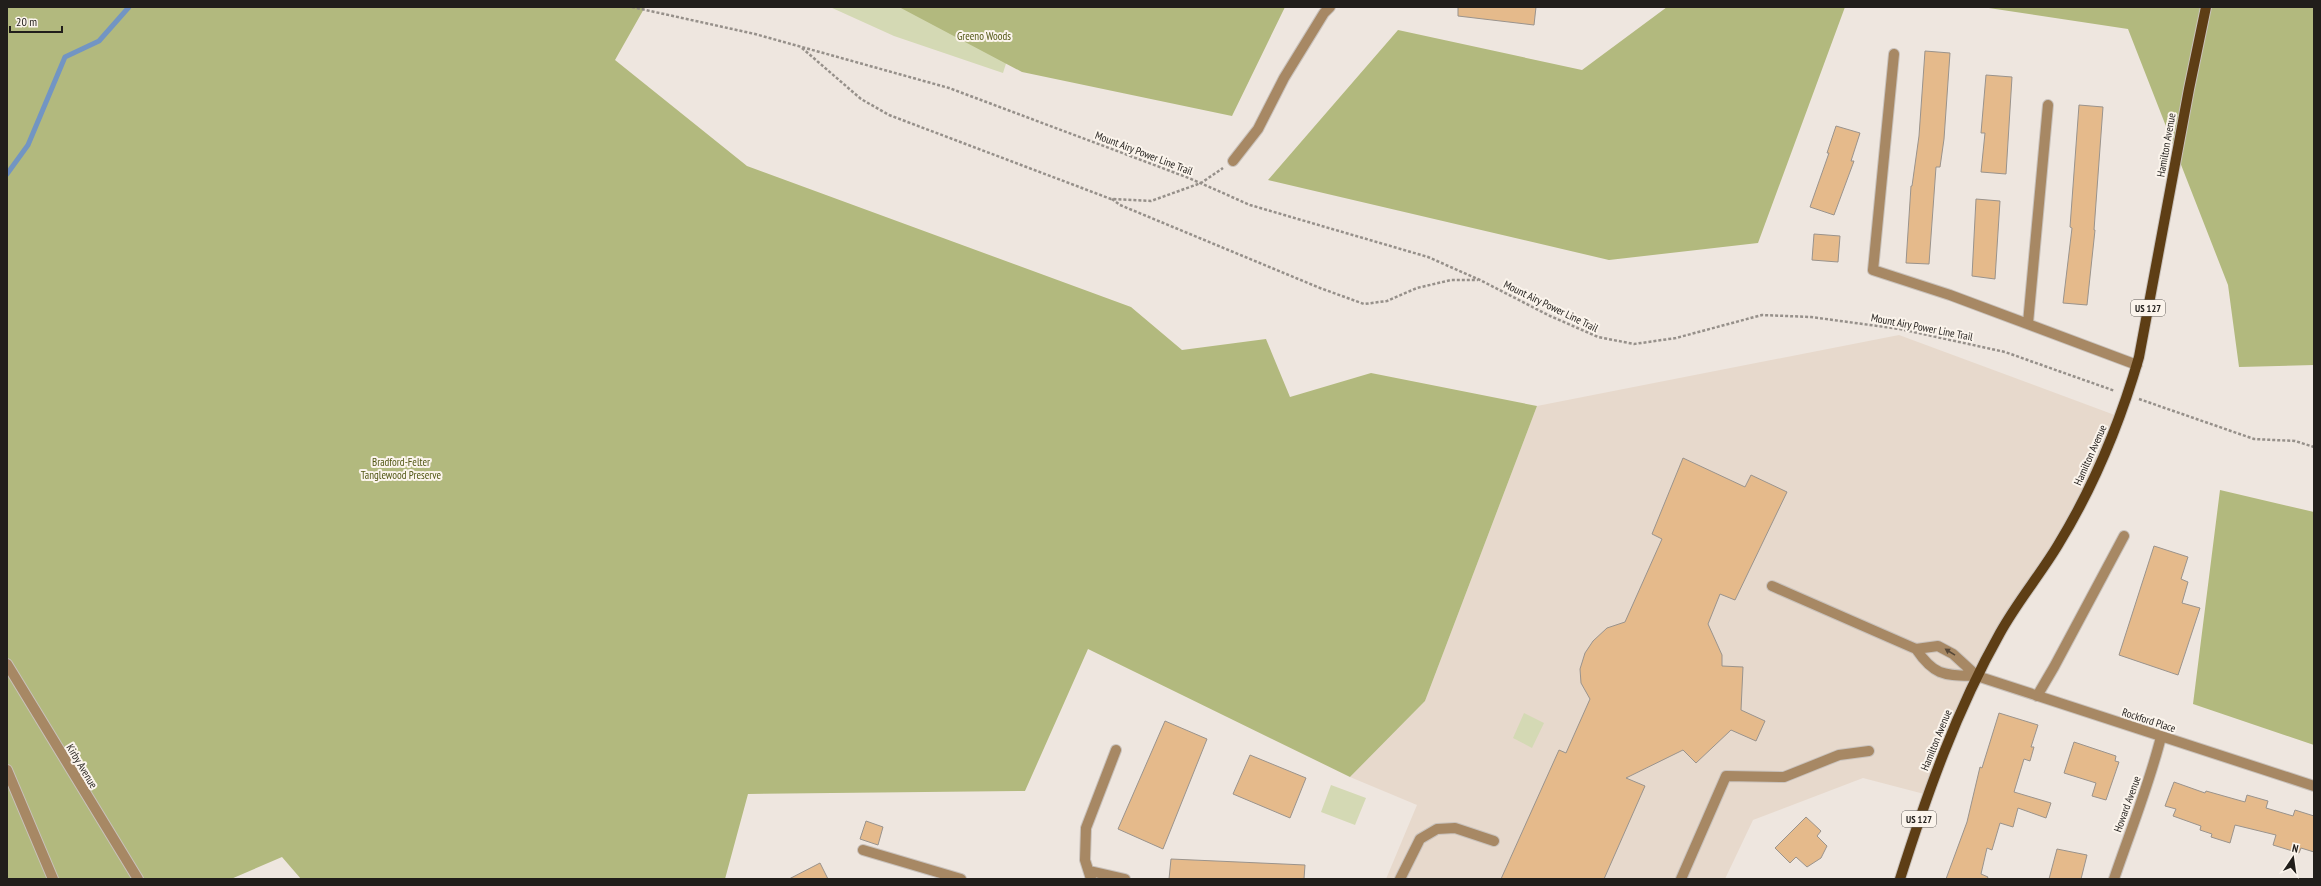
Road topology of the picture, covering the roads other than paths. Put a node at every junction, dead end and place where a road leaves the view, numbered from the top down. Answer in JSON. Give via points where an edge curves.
{"nodes":[{"id":1,"x":1330,"y":7,"type":"edge"},
{"id":2,"x":2206,"y":7,"type":"edge"},
{"id":3,"x":1894,"y":54,"type":"dead end"},
{"id":4,"x":2048,"y":104,"type":"dead end"},
{"id":5,"x":1233,"y":161,"type":"road end"},
{"id":6,"x":2028,"y":323,"type":"junction"},
{"id":7,"x":2137,"y":365,"type":"junction"},
{"id":8,"x":2124,"y":536,"type":"dead end"},
{"id":9,"x":1772,"y":586,"type":"dead end"},
{"id":10,"x":1916,"y":649,"type":"junction"},
{"id":11,"x":7,"y":664,"type":"edge"},
{"id":12,"x":1977,"y":676,"type":"junction"},
{"id":13,"x":2037,"y":696,"type":"junction"},
{"id":14,"x":2161,"y":737,"type":"junction"},
{"id":15,"x":1116,"y":750,"type":"dead end"},
{"id":16,"x":1869,"y":751,"type":"dead end"},
{"id":17,"x":7,"y":770,"type":"edge"},
{"id":18,"x":2314,"y":786,"type":"edge"},
{"id":19,"x":1494,"y":841,"type":"dead end"},
{"id":20,"x":863,"y":850,"type":"dead end"},
{"id":21,"x":1091,"y":875,"type":"edge"},
{"id":22,"x":53,"y":879,"type":"edge"},
{"id":23,"x":138,"y":879,"type":"edge"},
{"id":24,"x":961,"y":879,"type":"edge"},
{"id":25,"x":1124,"y":879,"type":"edge"},
{"id":26,"x":1400,"y":879,"type":"edge"},
{"id":27,"x":1681,"y":879,"type":"edge"},
{"id":28,"x":1900,"y":879,"type":"edge"},
{"id":29,"x":2114,"y":879,"type":"edge"}],
"edges":[{"from":1,"to":5,"type":"street","via":[[1284,78],[1258,129]]},
{"from":2,"to":7,"type":"main road","name":"Hamilton Avenue","number":"US 127"},
{"from":3,"to":6,"type":"street","via":[[1873,270]]},
{"from":4,"to":6,"type":"street"},
{"from":6,"to":7,"type":"street"},
{"from":7,"to":12,"type":"main road","name":"Hamilton Avenue","number":"US 127","via":[[2108,447],[2085,497],[2058,545],[2000,632]]},
{"from":8,"to":13,"type":"street"},
{"from":9,"to":10,"type":"street"},
{"from":12,"to":10,"type":"street","one_way":true,"via":[[1953,654],[1938,646]]},
{"from":10,"to":12,"type":"street","via":[[1926,664],[1944,675]]},
{"from":11,"to":23,"type":"street","name":"Kirby Avenue"},
{"from":12,"to":13,"type":"street","name":"Rockford Place"},
{"from":12,"to":28,"type":"main road","name":"Hamilton Avenue","number":"US 127","via":[[1946,744]]},
{"from":13,"to":14,"type":"street","name":"Rockford Place"},
{"from":14,"to":18,"type":"street","name":"Rockford Place"},
{"from":14,"to":29,"type":"street","name":"Howard Avenue","via":[[2152,772]]},
{"from":15,"to":21,"type":"street","via":[[1086,828],[1085,860]]},
{"from":16,"to":27,"type":"street","via":[[1839,755],[1784,777],[1726,776]]},
{"from":17,"to":22,"type":"street"},
{"from":19,"to":26,"type":"street","via":[[1455,828],[1437,829],[1420,839]]},
{"from":20,"to":24,"type":"street"},
{"from":21,"to":25,"type":"street"}]}
